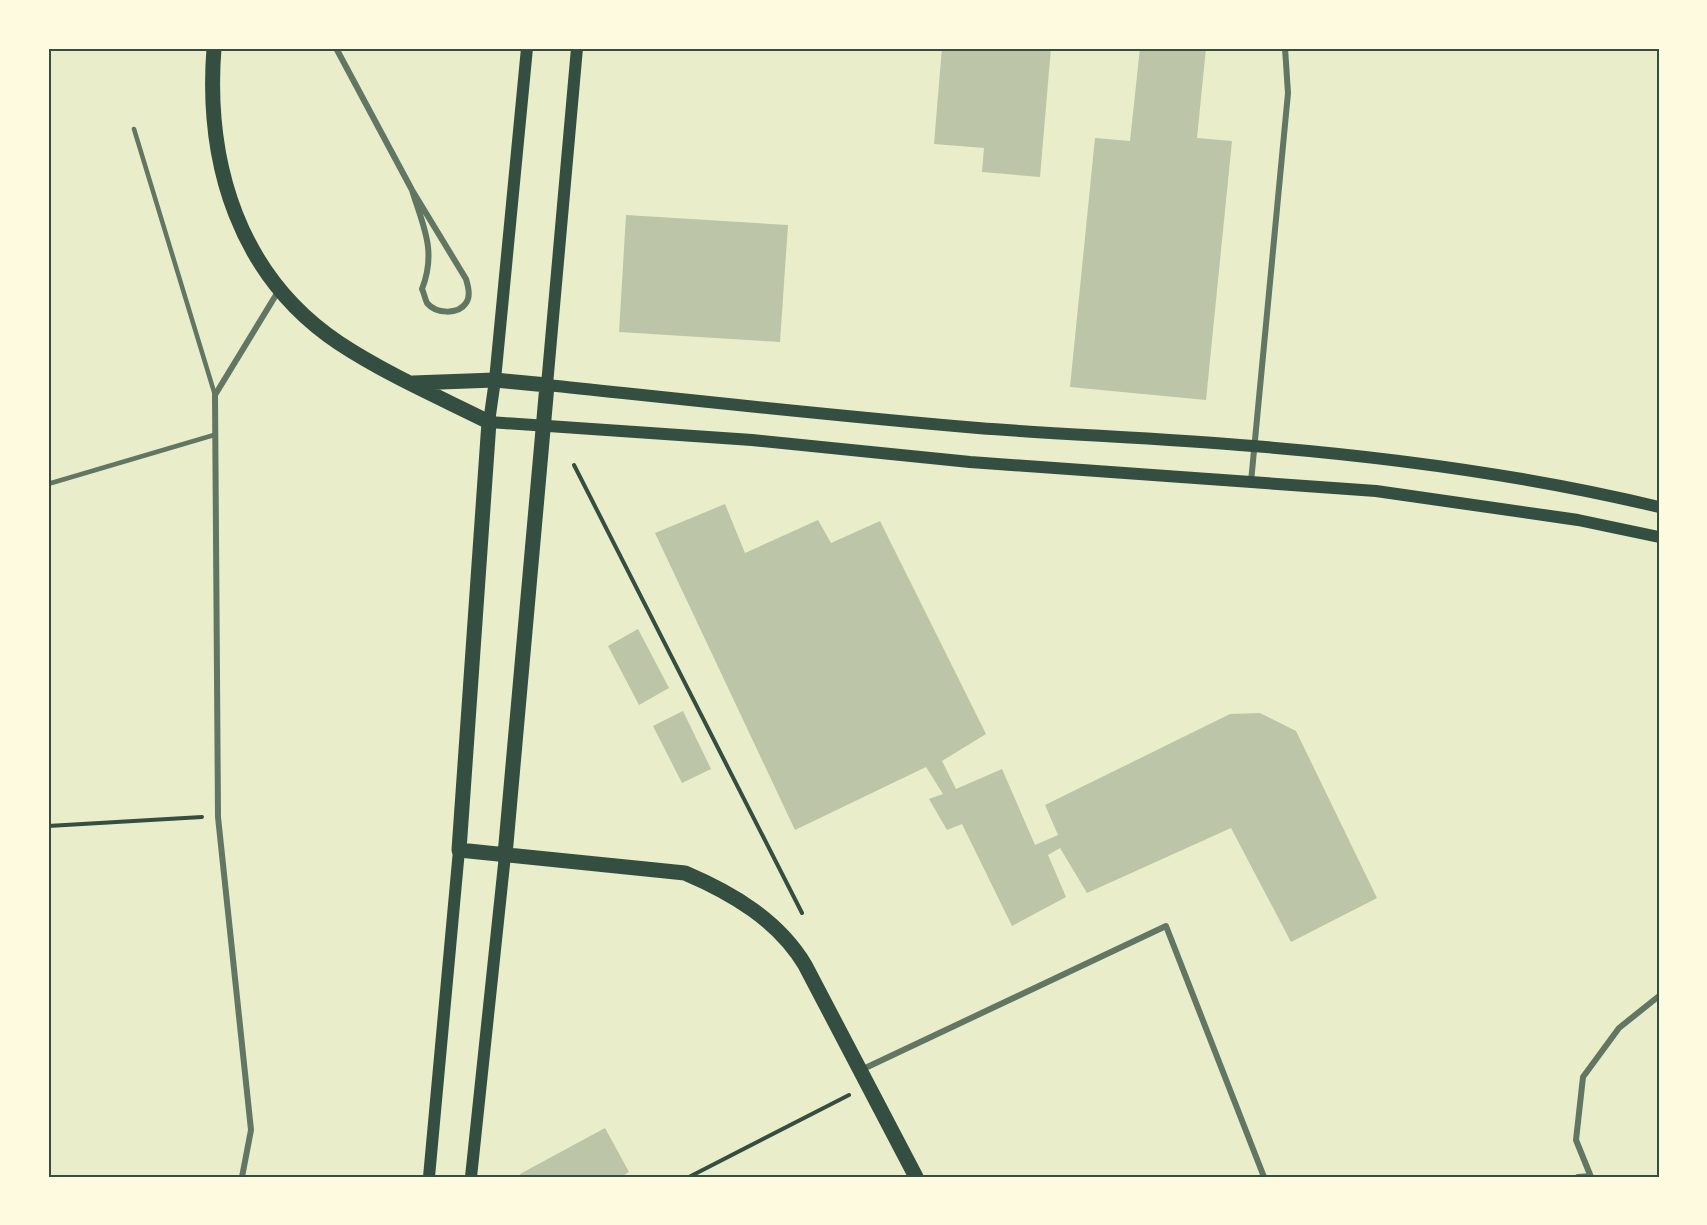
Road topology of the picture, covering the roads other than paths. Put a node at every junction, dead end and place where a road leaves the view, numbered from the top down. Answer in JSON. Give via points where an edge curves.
{"nodes":[{"id":1,"x":214,"y":48,"type":"edge"},
{"id":2,"x":336,"y":48,"type":"edge"},
{"id":3,"x":527,"y":48,"type":"edge"},
{"id":4,"x":577,"y":48,"type":"edge"},
{"id":5,"x":1285,"y":48,"type":"edge"},
{"id":6,"x":134,"y":129,"type":"dead end"},
{"id":7,"x":412,"y":190,"type":"junction"},
{"id":8,"x":279,"y":290,"type":"junction"},
{"id":9,"x":495,"y":380,"type":"junction"},
{"id":10,"x":411,"y":383,"type":"junction"},
{"id":11,"x":547,"y":385,"type":"junction"},
{"id":12,"x":215,"y":395,"type":"junction"},
{"id":13,"x":489,"y":422,"type":"junction"},
{"id":14,"x":543,"y":424,"type":"junction"},
{"id":15,"x":214,"y":435,"type":"junction"},
{"id":16,"x":1255,"y":446,"type":"junction"},
{"id":17,"x":1251,"y":483,"type":"junction"},
{"id":18,"x":48,"y":484,"type":"edge"},
{"id":19,"x":1659,"y":507,"type":"edge"},
{"id":20,"x":1659,"y":537,"type":"edge"},
{"id":21,"x":48,"y":594,"type":"edge"},
{"id":22,"x":48,"y":603,"type":"edge"},
{"id":23,"x":459,"y":850,"type":"junction"},
{"id":24,"x":505,"y":855,"type":"junction"},
{"id":25,"x":1659,"y":996,"type":"edge"},
{"id":26,"x":861,"y":1071,"type":"junction"},
{"id":27,"x":1590,"y":1176,"type":"edge"},
{"id":28,"x":242,"y":1177,"type":"edge"},
{"id":29,"x":429,"y":1177,"type":"edge"},
{"id":30,"x":471,"y":1177,"type":"edge"},
{"id":31,"x":916,"y":1177,"type":"edge"},
{"id":32,"x":1264,"y":1177,"type":"edge"},
{"id":33,"x":1578,"y":1177,"type":"edge"}],
"edges":[{"from":1,"to":8,"type":"main road","via":[[214,136],[223,180],[254,253]]},
{"from":2,"to":7,"type":"street"},
{"from":3,"to":9,"type":"main road"},
{"from":4,"to":11,"type":"main road"},
{"from":5,"to":16,"type":"street","via":[[1288,93]]},
{"from":6,"to":12,"type":"lane"},
{"from":7,"to":7,"type":"street","via":[[466,279],[466,303],[455,310],[440,311],[427,303],[422,289],[429,272],[430,249]]},
{"from":8,"to":10,"type":"main road","via":[[306,318],[339,343]]},
{"from":8,"to":12,"type":"street"},
{"from":9,"to":10,"type":"main road"},
{"from":9,"to":11,"type":"main road"},
{"from":9,"to":13,"type":"main road"},
{"from":10,"to":13,"type":"main road"},
{"from":11,"to":14,"type":"main road"},
{"from":11,"to":16,"type":"main road","via":[[978,428]]},
{"from":12,"to":15,"type":"street"},
{"from":13,"to":14,"type":"main road"},
{"from":13,"to":23,"type":"main road"},
{"from":14,"to":17,"type":"main road"},
{"from":14,"to":24,"type":"main road"},
{"from":15,"to":18,"type":"lane"},
{"from":15,"to":28,"type":"street","via":[[218,817],[251,1130]]},
{"from":16,"to":17,"type":"street"},
{"from":16,"to":19,"type":"main road","via":[[1502,474]]},
{"from":17,"to":20,"type":"main road","via":[[1376,491],[1578,520]]},
{"from":21,"to":22,"type":"lane"},
{"from":23,"to":24,"type":"main road"},
{"from":23,"to":29,"type":"main road"},
{"from":24,"to":26,"type":"main road","via":[[685,873],[717,887],[759,914],[795,949]]},
{"from":24,"to":30,"type":"main road"},
{"from":25,"to":27,"type":"street","via":[[1619,1028],[1583,1077],[1576,1140]]},
{"from":26,"to":31,"type":"main road"},
{"from":26,"to":32,"type":"street","via":[[1166,926]]},
{"from":27,"to":33,"type":"street"}]}
